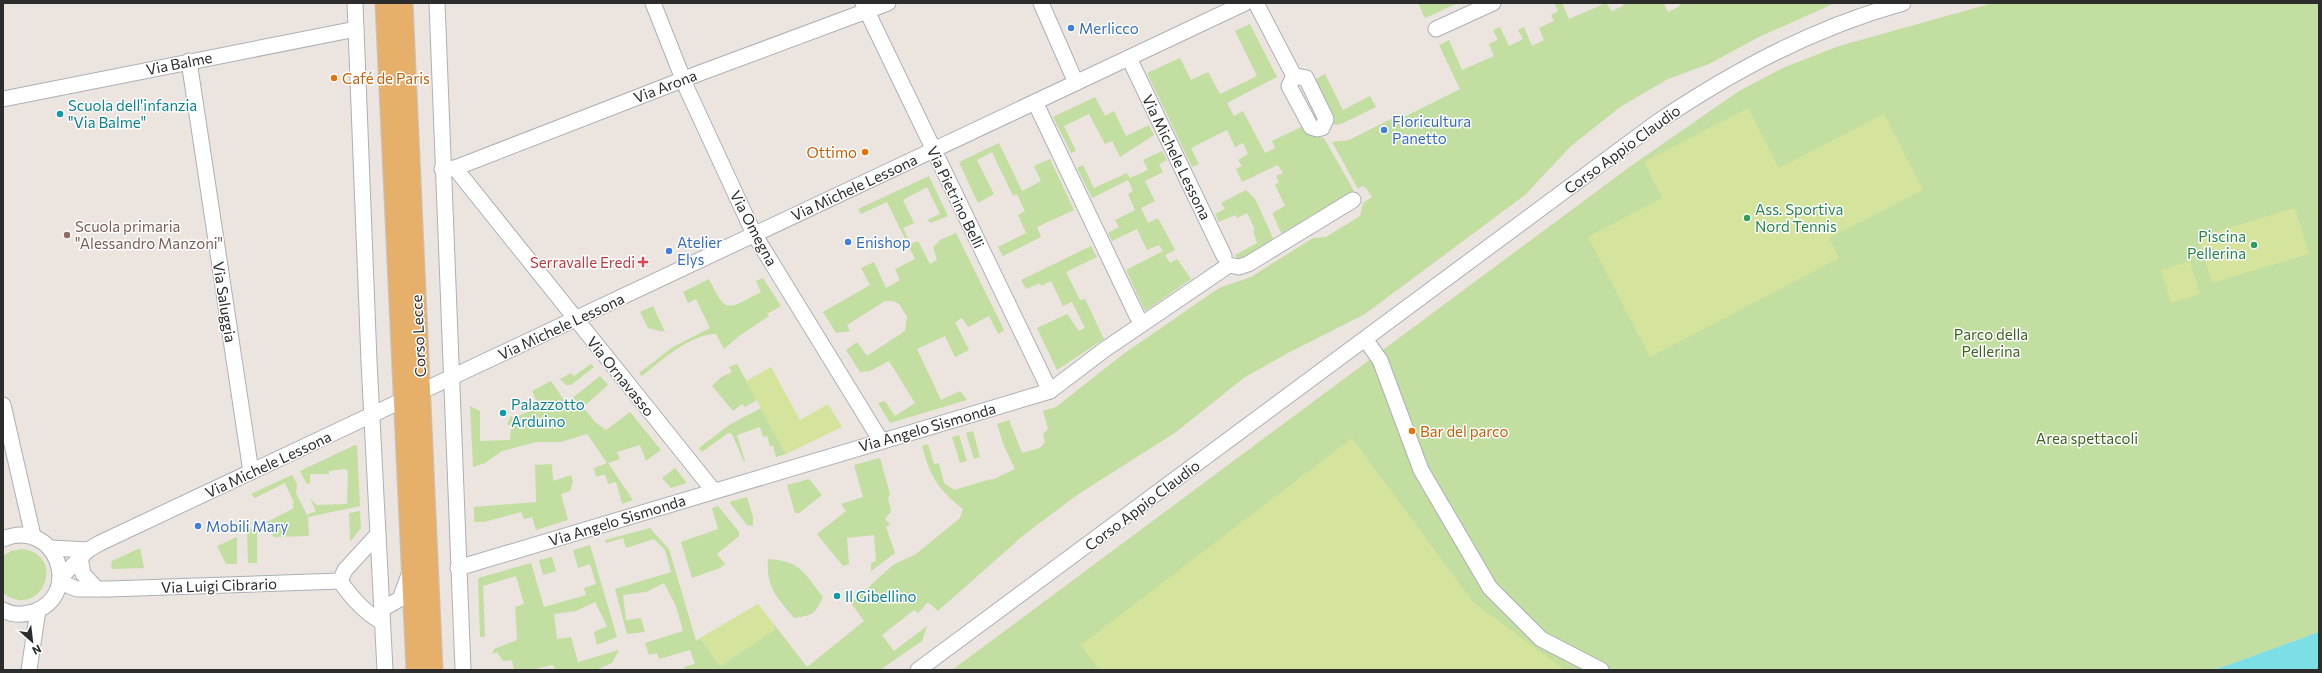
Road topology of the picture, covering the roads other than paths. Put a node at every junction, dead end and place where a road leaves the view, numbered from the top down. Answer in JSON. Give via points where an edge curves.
{"nodes":[{"id":1,"x":355,"y":3,"type":"edge"},
{"id":2,"x":385,"y":3,"type":"edge"},
{"id":3,"x":403,"y":3,"type":"edge"},
{"id":4,"x":653,"y":3,"type":"edge"},
{"id":5,"x":888,"y":3,"type":"edge"},
{"id":6,"x":1041,"y":3,"type":"edge"},
{"id":7,"x":1244,"y":3,"type":"edge"},
{"id":8,"x":1256,"y":3,"type":"edge"},
{"id":9,"x":1493,"y":3,"type":"edge"},
{"id":10,"x":1903,"y":3,"type":"edge"},
{"id":11,"x":439,"y":4,"type":"edge"},
{"id":12,"x":865,"y":7,"type":"edge"},
{"id":13,"x":356,"y":29,"type":"junction"},
{"id":14,"x":1436,"y":29,"type":"dead end"},
{"id":15,"x":1129,"y":58,"type":"junction"},
{"id":16,"x":189,"y":61,"type":"junction"},
{"id":17,"x":1294,"y":76,"type":"dead end"},
{"id":18,"x":682,"y":79,"type":"junction"},
{"id":19,"x":1076,"y":83,"type":"junction"},
{"id":20,"x":3,"y":99,"type":"edge"},
{"id":21,"x":1034,"y":102,"type":"junction"},
{"id":22,"x":934,"y":150,"type":"junction"},
{"id":23,"x":448,"y":169,"type":"junction"},
{"id":24,"x":1353,"y":200,"type":"dead end"},
{"id":25,"x":754,"y":234,"type":"junction"},
{"id":26,"x":1224,"y":256,"type":"dead end"},
{"id":27,"x":1136,"y":316,"type":"dead end"},
{"id":28,"x":576,"y":319,"type":"junction"},
{"id":29,"x":1365,"y":339,"type":"junction"},
{"id":30,"x":451,"y":379,"type":"junction"},
{"id":31,"x":1050,"y":391,"type":"junction"},
{"id":32,"x":421,"y":392,"type":"junction"},
{"id":33,"x":403,"y":400,"type":"junction"},
{"id":34,"x":3,"y":405,"type":"edge"},
{"id":35,"x":372,"y":415,"type":"junction"},
{"id":36,"x":881,"y":441,"type":"junction"},
{"id":37,"x":251,"y":472,"type":"junction"},
{"id":38,"x":713,"y":490,"type":"junction"},
{"id":39,"x":378,"y":534,"type":"junction"},
{"id":40,"x":34,"y":536,"type":"junction"},
{"id":41,"x":3,"y":539,"type":"edge"},
{"id":42,"x":51,"y":548,"type":"junction"},
{"id":43,"x":84,"y":554,"type":"junction"},
{"id":44,"x":412,"y":567,"type":"junction"},
{"id":45,"x":458,"y":568,"type":"junction"},
{"id":46,"x":60,"y":580,"type":"junction"},
{"id":47,"x":340,"y":581,"type":"junction"},
{"id":48,"x":97,"y":589,"type":"junction"},
{"id":49,"x":3,"y":610,"type":"edge"},
{"id":50,"x":38,"y":610,"type":"junction"},
{"id":51,"x":382,"y":616,"type":"junction"},
{"id":52,"x":28,"y":670,"type":"edge"},
{"id":53,"x":385,"y":670,"type":"edge"},
{"id":54,"x":416,"y":670,"type":"edge"},
{"id":55,"x":433,"y":670,"type":"edge"},
{"id":56,"x":463,"y":670,"type":"edge"},
{"id":57,"x":918,"y":670,"type":"edge"},
{"id":58,"x":1601,"y":670,"type":"edge"}],
"edges":[{"from":1,"to":13,"type":"street"},
{"from":2,"to":33,"type":"main road","name":"Corso Lecce"},
{"from":3,"to":32,"type":"main road","name":"Corso Lecce"},
{"from":4,"to":18,"type":"street","name":"Via Omegna"},
{"from":5,"to":12,"type":"street","name":"Via Arona"},
{"from":6,"to":19,"type":"street"},
{"from":7,"to":15,"type":"street","name":"Via Michele Lessona"},
{"from":8,"to":17,"type":"street"},
{"from":9,"to":14,"type":"street"},
{"from":10,"to":29,"type":"street","name":"Corso Appio Claudio","via":[[1820,31],[1772,53],[1702,92],[1595,167]]},
{"from":11,"to":23,"type":"street","name":"Corso Lecce"},
{"from":12,"to":18,"type":"street","name":"Via Arona"},
{"from":12,"to":22,"type":"street","name":"Via Pietrino Belli"},
{"from":13,"to":16,"type":"street","name":"Via Balme"},
{"from":13,"to":35,"type":"street"},
{"from":15,"to":19,"type":"street","name":"Via Michele Lessona"},
{"from":15,"to":26,"type":"street","name":"Via Michele Lessona"},
{"from":16,"to":20,"type":"street","name":"Via Balme"},
{"from":16,"to":37,"type":"street","name":"Via Saluggia"},
{"from":18,"to":23,"type":"street","name":"Via Arona"},
{"from":18,"to":25,"type":"street","name":"Via Omegna"},
{"from":19,"to":21,"type":"street","name":"Via Michele Lessona"},
{"from":21,"to":22,"type":"street","name":"Via Michele Lessona"},
{"from":21,"to":27,"type":"street"},
{"from":22,"to":25,"type":"street","name":"Via Michele Lessona"},
{"from":22,"to":31,"type":"street","name":"Via Pietrino Belli"},
{"from":23,"to":28,"type":"street","name":"Via Ornavasso"},
{"from":23,"to":30,"type":"street","name":"Corso Lecce"},
{"from":24,"to":31,"type":"street","name":"Via Angelo Sismonda","via":[[1248,264],[1240,267],[1228,265],[1104,350]]},
{"from":25,"to":28,"type":"street","name":"Via Michele Lessona"},
{"from":25,"to":36,"type":"street","name":"Via Omegna"},
{"from":28,"to":30,"type":"street","name":"Via Michele Lessona"},
{"from":28,"to":38,"type":"street","name":"Via Ornavasso"},
{"from":29,"to":57,"type":"street","name":"Corso Appio Claudio"},
{"from":29,"to":58,"type":"street","via":[[1380,360],[1421,470],[1490,588],[1541,639]]},
{"from":30,"to":32,"type":"street","name":"Via Michele Lessona"},
{"from":30,"to":45,"type":"street","name":"Corso Lecce"},
{"from":31,"to":36,"type":"street","name":"Via Angelo Sismonda"},
{"from":32,"to":33,"type":"street","name":"Via Michele Lessona"},
{"from":32,"to":55,"type":"main road","name":"Corso Lecce"},
{"from":33,"to":35,"type":"street","name":"Via Michele Lessona"},
{"from":33,"to":44,"type":"main road","name":"Corso Lecce"},
{"from":34,"to":40,"type":"street"},
{"from":35,"to":37,"type":"street","name":"Via Michele Lessona"},
{"from":35,"to":39,"type":"street"},
{"from":36,"to":38,"type":"street","name":"Via Angelo Sismonda"},
{"from":37,"to":43,"type":"street","name":"Via Michele Lessona"},
{"from":38,"to":45,"type":"street","name":"Via Angelo Sismonda"},
{"from":39,"to":47,"type":"street","via":[[345,570]]},
{"from":39,"to":51,"type":"street"},
{"from":40,"to":41,"type":"street","via":[[22,534]]},
{"from":40,"to":42,"type":"street"},
{"from":42,"to":43,"type":"street","name":"Via Michele Lessona"},
{"from":42,"to":46,"type":"street","via":[[60,567]]},
{"from":43,"to":46,"type":"street","name":"Via Michele Lessona"},
{"from":43,"to":48,"type":"street","via":[[83,574]]},
{"from":44,"to":51,"type":"street","name":"Corso Lecce","via":[[400,599]]},
{"from":44,"to":54,"type":"main road","name":"Corso Lecce"},
{"from":45,"to":56,"type":"street","name":"Corso Lecce"},
{"from":46,"to":48,"type":"street","name":"Via Luigi Cibrario","via":[[77,589]]},
{"from":46,"to":50,"type":"street","name":"Via Michele Lessona","via":[[52,599]]},
{"from":47,"to":48,"type":"street","name":"Via Luigi Cibrario"},
{"from":47,"to":51,"type":"street","via":[[349,594],[373,617]]},
{"from":49,"to":50,"type":"street","via":[[18,614]]},
{"from":50,"to":52,"type":"street"},
{"from":51,"to":53,"type":"street"}]}
